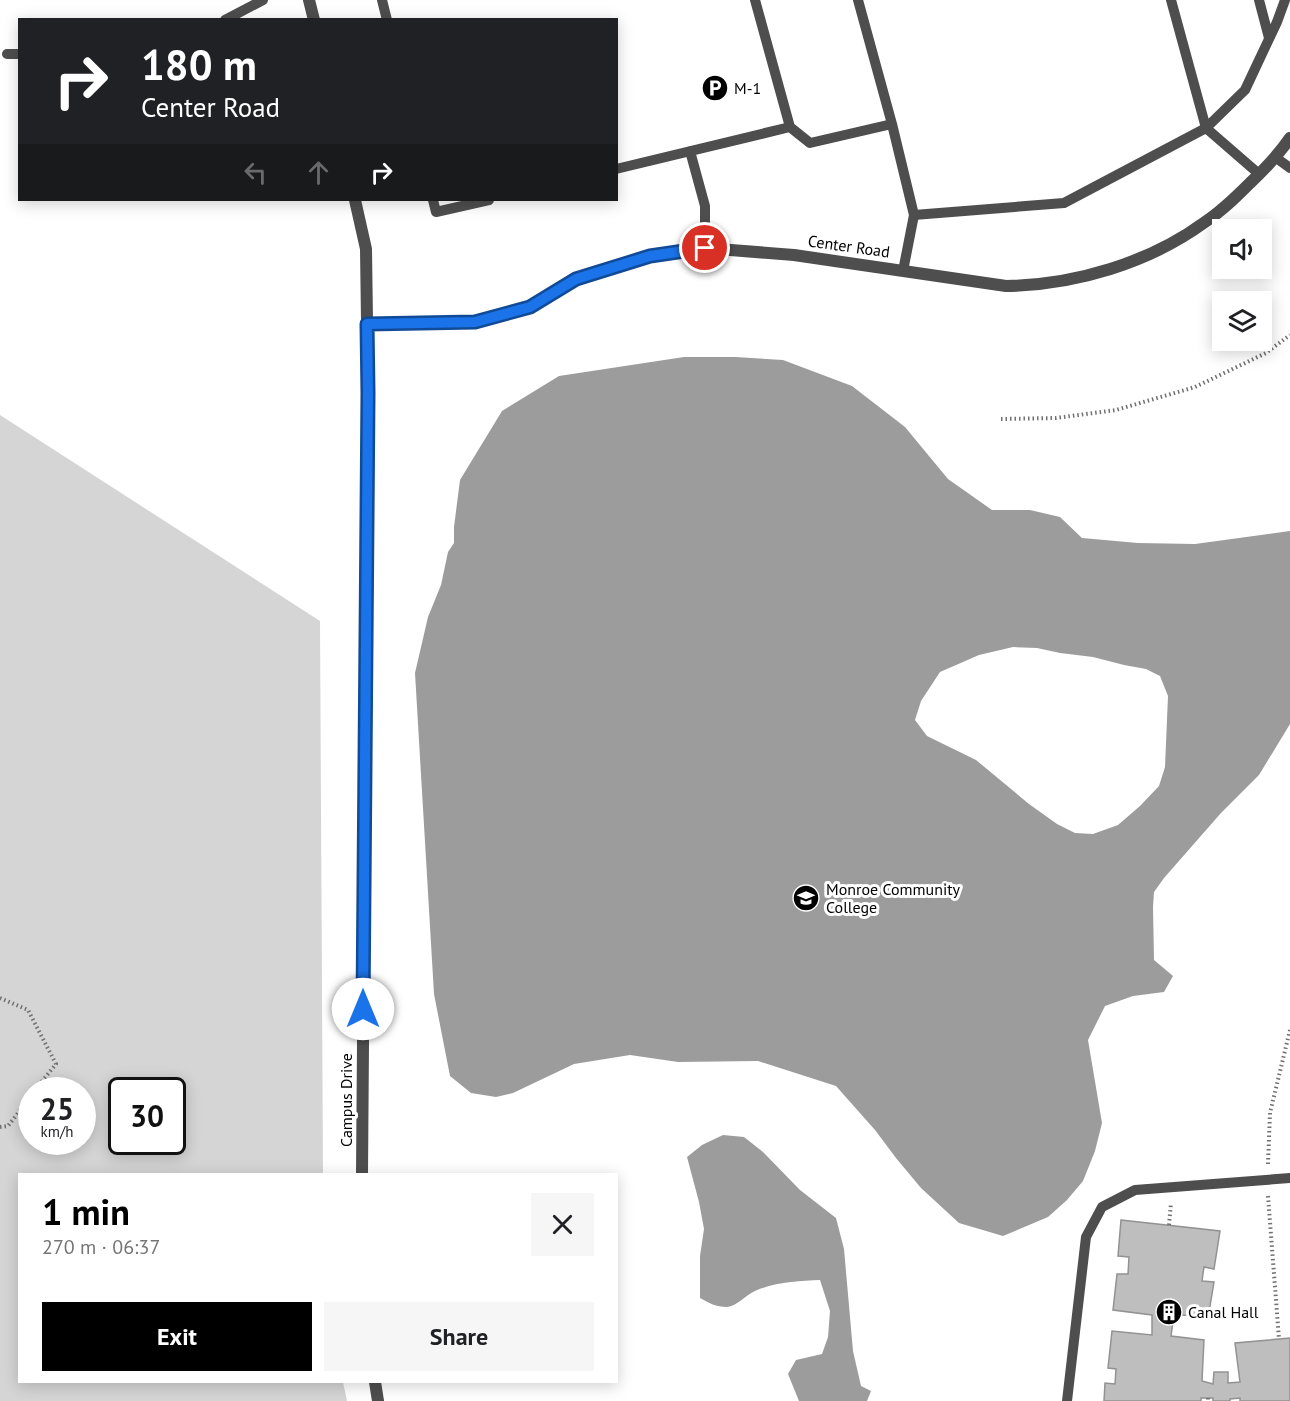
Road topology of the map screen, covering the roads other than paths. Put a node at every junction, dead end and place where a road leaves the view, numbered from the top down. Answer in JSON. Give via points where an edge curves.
{"nodes":[{"id":1,"x":263,"y":0,"type":"edge"},
{"id":2,"x":309,"y":0,"type":"edge"},
{"id":3,"x":382,"y":0,"type":"edge"},
{"id":4,"x":755,"y":0,"type":"edge"},
{"id":5,"x":858,"y":0,"type":"edge"},
{"id":6,"x":1171,"y":0,"type":"edge"},
{"id":7,"x":1259,"y":0,"type":"edge"},
{"id":8,"x":1285,"y":0,"type":"edge"},
{"id":9,"x":229,"y":18,"type":"edge"},
{"id":10,"x":314,"y":18,"type":"edge"},
{"id":11,"x":386,"y":18,"type":"edge"},
{"id":12,"x":1269,"y":38,"type":"junction"},
{"id":13,"x":7,"y":54,"type":"dead end"},
{"id":14,"x":18,"y":54,"type":"edge"},
{"id":15,"x":892,"y":124,"type":"junction"},
{"id":16,"x":790,"y":127,"type":"junction"},
{"id":17,"x":1206,"y":128,"type":"junction"},
{"id":18,"x":1290,"y":138,"type":"edge"},
{"id":19,"x":690,"y":151,"type":"junction"},
{"id":20,"x":1275,"y":157,"type":"junction"},
{"id":21,"x":618,"y":168,"type":"edge"},
{"id":22,"x":1290,"y":168,"type":"edge"},
{"id":23,"x":1259,"y":174,"type":"junction"},
{"id":24,"x":355,"y":201,"type":"edge"},
{"id":25,"x":433,"y":201,"type":"edge"},
{"id":26,"x":485,"y":201,"type":"edge"},
{"id":27,"x":914,"y":215,"type":"junction"},
{"id":28,"x":705,"y":248,"type":"junction"},
{"id":29,"x":903,"y":271,"type":"junction"},
{"id":30,"x":367,"y":324,"type":"junction"},
{"id":31,"x":362,"y":1173,"type":"edge"},
{"id":32,"x":1290,"y":1178,"type":"edge"},
{"id":33,"x":375,"y":1383,"type":"edge"},
{"id":34,"x":378,"y":1401,"type":"edge"},
{"id":35,"x":1067,"y":1401,"type":"edge"}],
"edges":[{"from":1,"to":9,"type":"lane"},
{"from":2,"to":10,"type":"street"},
{"from":3,"to":11,"type":"lane"},
{"from":4,"to":16,"type":"lane"},
{"from":5,"to":15,"type":"lane"},
{"from":6,"to":17,"type":"lane"},
{"from":7,"to":12,"type":"lane"},
{"from":8,"to":12,"type":"lane"},
{"from":12,"to":17,"type":"lane","via":[[1245,90]]},
{"from":13,"to":14,"type":"lane"},
{"from":15,"to":16,"type":"lane","via":[[810,143]]},
{"from":15,"to":27,"type":"lane"},
{"from":16,"to":19,"type":"lane"},
{"from":17,"to":23,"type":"lane"},
{"from":17,"to":27,"type":"lane","via":[[1064,203]]},
{"from":18,"to":20,"type":"street","name":"Center Road"},
{"from":19,"to":21,"type":"lane"},
{"from":19,"to":28,"type":"lane","via":[[705,206]]},
{"from":20,"to":22,"type":"lane"},
{"from":20,"to":23,"type":"street","name":"Center Road"},
{"from":23,"to":29,"type":"street","name":"Center Road","via":[[1205,223],[1157,250],[1093,274],[1058,282],[1006,286]]},
{"from":24,"to":30,"type":"street","name":"Campus Drive","via":[[366,249]]},
{"from":25,"to":26,"type":"lane","via":[[436,212]]},
{"from":27,"to":29,"type":"lane"},
{"from":28,"to":29,"type":"street","name":"Center Road","via":[[794,255]]},
{"from":28,"to":30,"type":"street","name":"Center Road","via":[[650,256],[576,279],[530,307],[475,322]]},
{"from":30,"to":31,"type":"street","name":"Campus Drive"},
{"from":32,"to":35,"type":"lane","via":[[1136,1190],[1102,1207],[1086,1237]]},
{"from":33,"to":34,"type":"street"}]}
